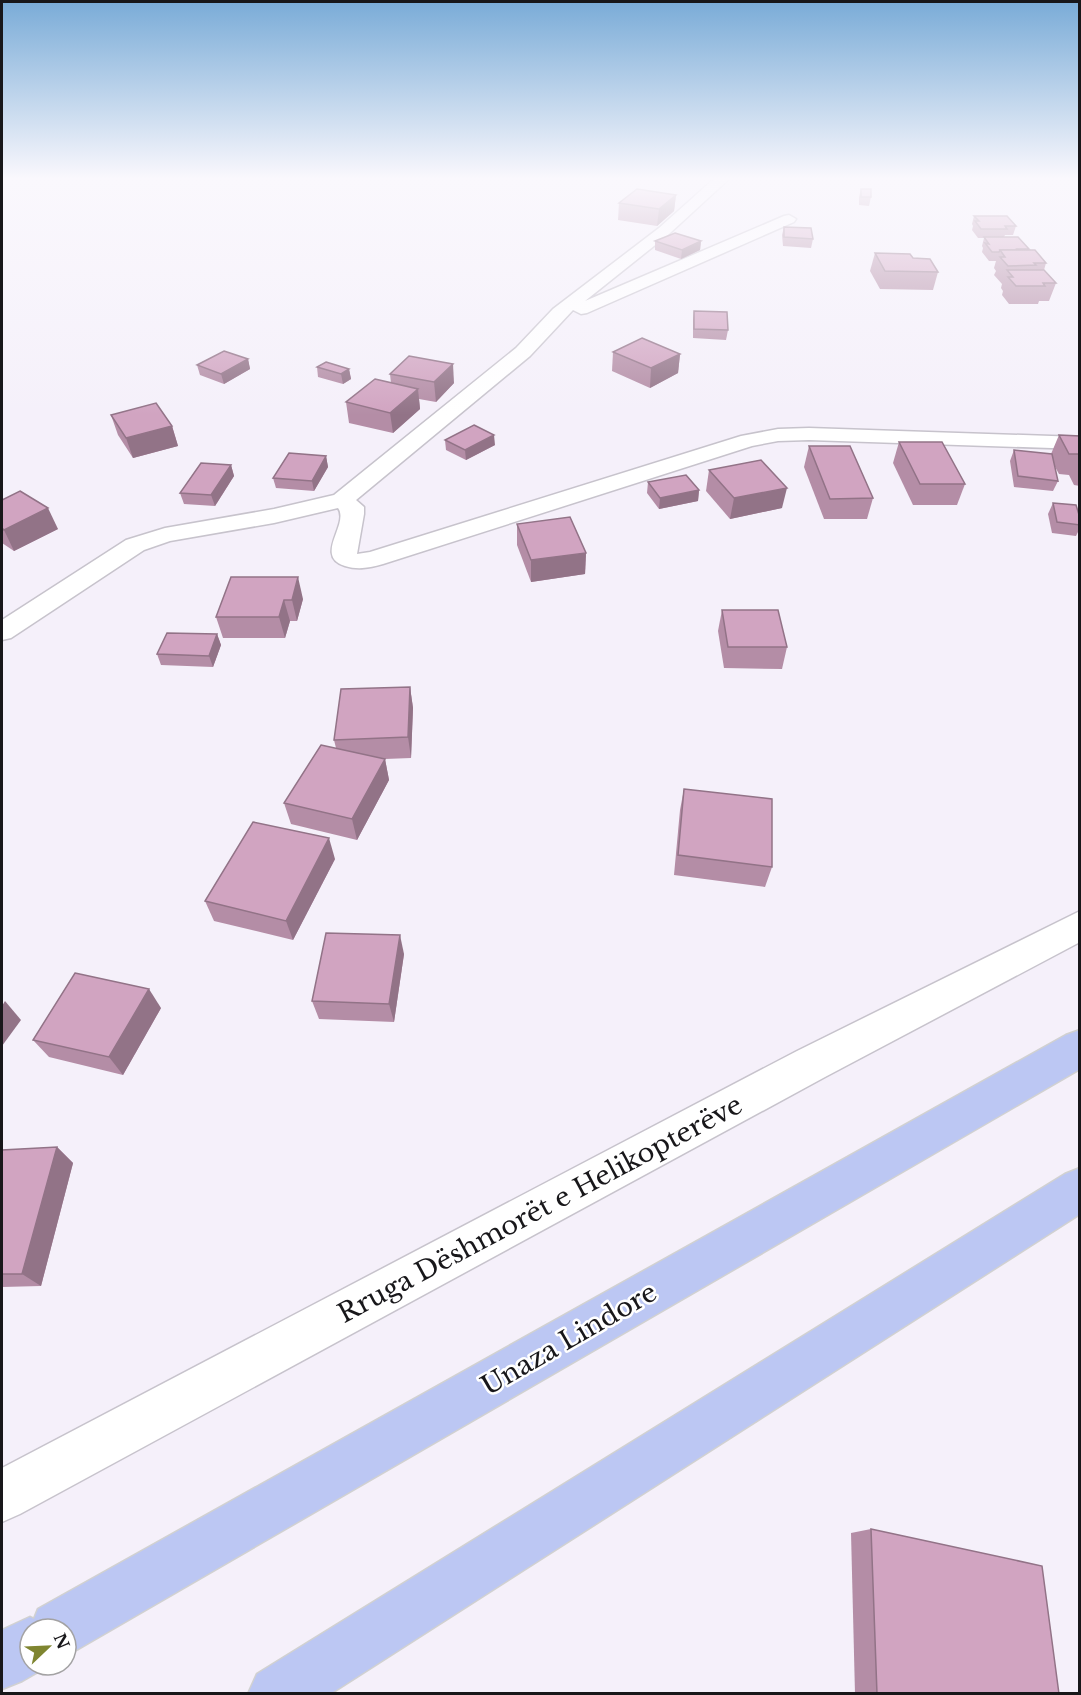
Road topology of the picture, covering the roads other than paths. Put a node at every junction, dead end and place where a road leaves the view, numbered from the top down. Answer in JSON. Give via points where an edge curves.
{"nodes":[{"id":1,"x":631,"y":257,"type":"edge"},
{"id":2,"x":703,"y":257,"type":"edge"},
{"id":3,"x":559,"y":313,"type":"junction"},
{"id":4,"x":1080,"y":443,"type":"edge"},
{"id":5,"x":342,"y":500,"type":"junction"},
{"id":6,"x":2,"y":632,"type":"edge"},
{"id":7,"x":1080,"y":925,"type":"edge"},
{"id":8,"x":1080,"y":1048,"type":"edge"},
{"id":9,"x":1080,"y":1189,"type":"edge"},
{"id":10,"x":2,"y":1496,"type":"edge"},
{"id":11,"x":78,"y":1618,"type":"edge"},
{"id":12,"x":18,"y":1652,"type":"edge"},
{"id":13,"x":2,"y":1661,"type":"edge"},
{"id":14,"x":277,"y":1694,"type":"edge"}],
"edges":[{"from":1,"to":3,"type":"street"},
{"from":2,"to":3,"type":"street","via":[[594,305]]},
{"from":3,"to":5,"type":"street","via":[[523,352]]},
{"from":4,"to":5,"type":"street","via":[[778,435],[748,440],[357,562],[345,558],[343,548],[354,519],[352,507]]},
{"from":5,"to":6,"type":"street","via":[[165,535],[135,545]]},
{"from":7,"to":10,"type":"street","name":"Rruga Dëshmorët e Helikopterëve","via":[[811,1064]]},
{"from":8,"to":11,"type":"highway","name":"Unaza Lindore"},
{"from":9,"to":14,"type":"highway"},
{"from":12,"to":13,"type":"highway"}]}
